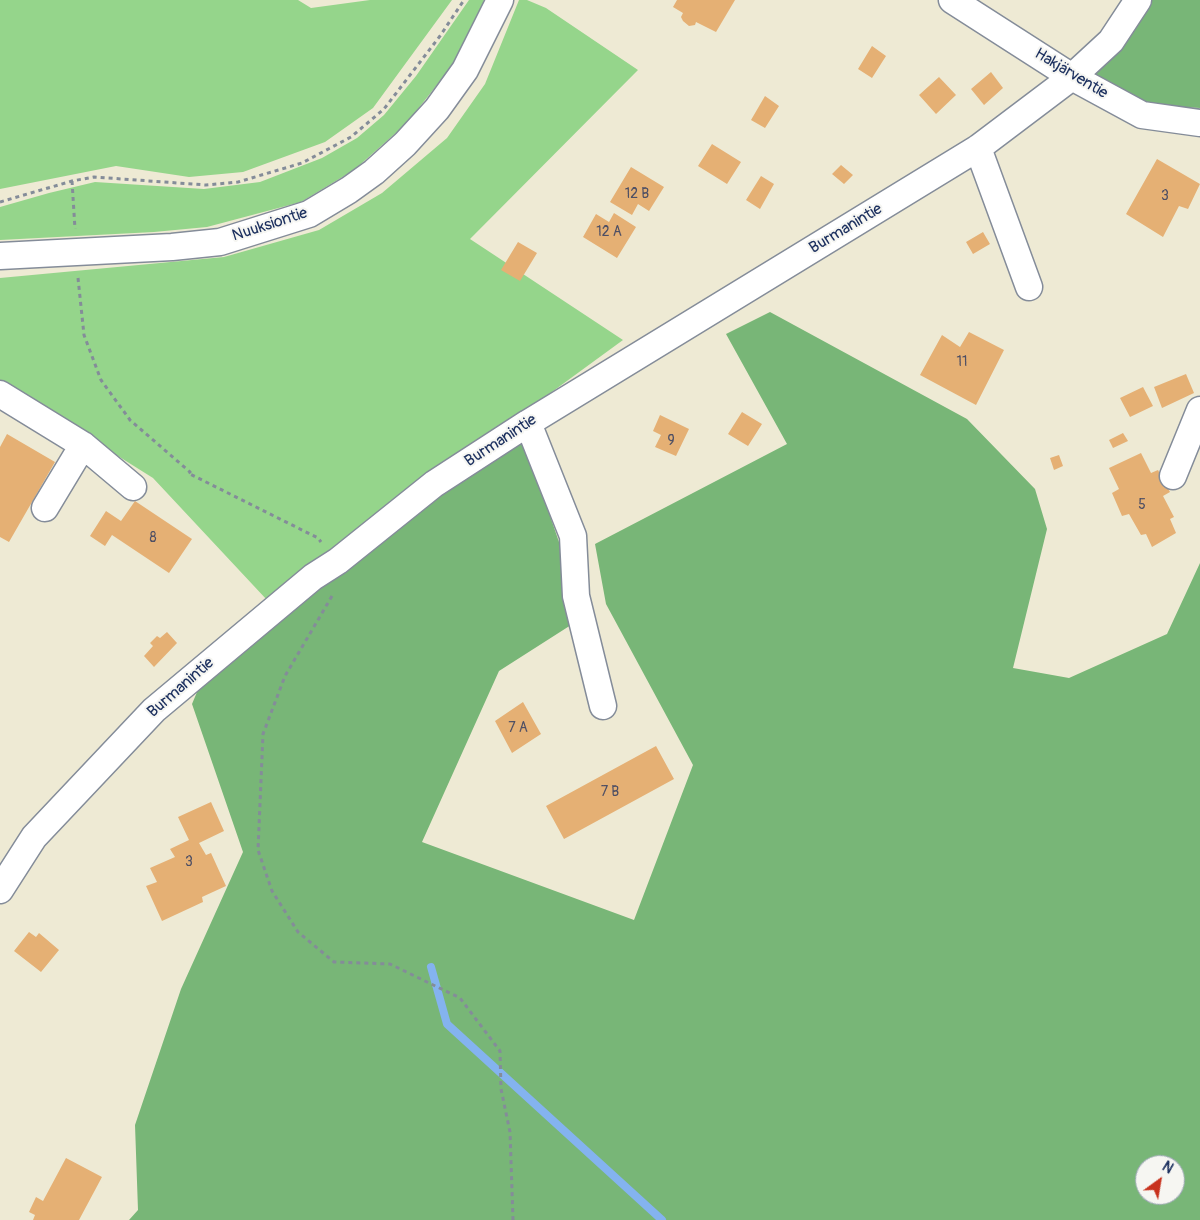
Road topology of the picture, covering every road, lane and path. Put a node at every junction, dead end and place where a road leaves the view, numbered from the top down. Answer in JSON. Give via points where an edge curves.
{"nodes":[{"id":1,"x":464,"y":0,"type":"edge"},
{"id":2,"x":500,"y":0,"type":"edge"},
{"id":3,"x":952,"y":0,"type":"edge"},
{"id":4,"x":1138,"y":0,"type":"edge"},
{"id":5,"x":1072,"y":77,"type":"junction"},
{"id":6,"x":1200,"y":123,"type":"edge"},
{"id":7,"x":978,"y":148,"type":"junction"},
{"id":8,"x":72,"y":181,"type":"junction"},
{"id":9,"x":0,"y":202,"type":"edge"},
{"id":10,"x":75,"y":234,"type":"dead end"},
{"id":11,"x":0,"y":256,"type":"edge"},
{"id":12,"x":78,"y":276,"type":"dead end"},
{"id":13,"x":1029,"y":288,"type":"dead end"},
{"id":14,"x":0,"y":394,"type":"edge"},
{"id":15,"x":1200,"y":410,"type":"edge"},
{"id":16,"x":528,"y":423,"type":"junction"},
{"id":17,"x":83,"y":445,"type":"junction"},
{"id":18,"x":1173,"y":476,"type":"dead end"},
{"id":19,"x":133,"y":487,"type":"dead end"},
{"id":20,"x":45,"y":508,"type":"dead end"},
{"id":21,"x":338,"y":561,"type":"junction"},
{"id":22,"x":603,"y":706,"type":"dead end"},
{"id":23,"x":0,"y":890,"type":"edge"},
{"id":24,"x":513,"y":1220,"type":"edge"}],
"edges":[{"from":1,"to":8,"type":"path","via":[[384,109],[351,137],[320,155],[238,182],[206,185],[118,178]]},
{"from":2,"to":11,"type":"street","name":"Nuuksiontie","via":[[465,70],[437,109],[374,172],[309,214],[220,242]]},
{"from":3,"to":5,"type":"street","name":"Hakjärventie"},
{"from":4,"to":5,"type":"street","name":"Burmanintie","via":[[1111,41]]},
{"from":5,"to":6,"type":"street","name":"Hakjärventie","via":[[1142,115]]},
{"from":5,"to":7,"type":"street","name":"Burmanintie"},
{"from":7,"to":13,"type":"street"},
{"from":7,"to":16,"type":"street","name":"Burmanintie"},
{"from":8,"to":9,"type":"path"},
{"from":8,"to":10,"type":"path"},
{"from":12,"to":21,"type":"path","via":[[84,336],[101,380],[130,420],[188,473],[318,538]]},
{"from":14,"to":17,"type":"street"},
{"from":15,"to":18,"type":"street"},
{"from":16,"to":21,"type":"street","name":"Burmanintie","via":[[434,484]]},
{"from":16,"to":22,"type":"street","via":[[573,536],[576,596]]},
{"from":17,"to":19,"type":"street"},
{"from":17,"to":20,"type":"street"},
{"from":21,"to":23,"type":"street","name":"Burmanintie","via":[[313,577],[154,710],[34,837]]},
{"from":21,"to":24,"type":"path","via":[[331,600],[285,676],[263,734],[258,850],[272,891],[298,932],[334,962],[390,964],[460,998],[500,1051],[501,1089],[510,1132]]}]}
